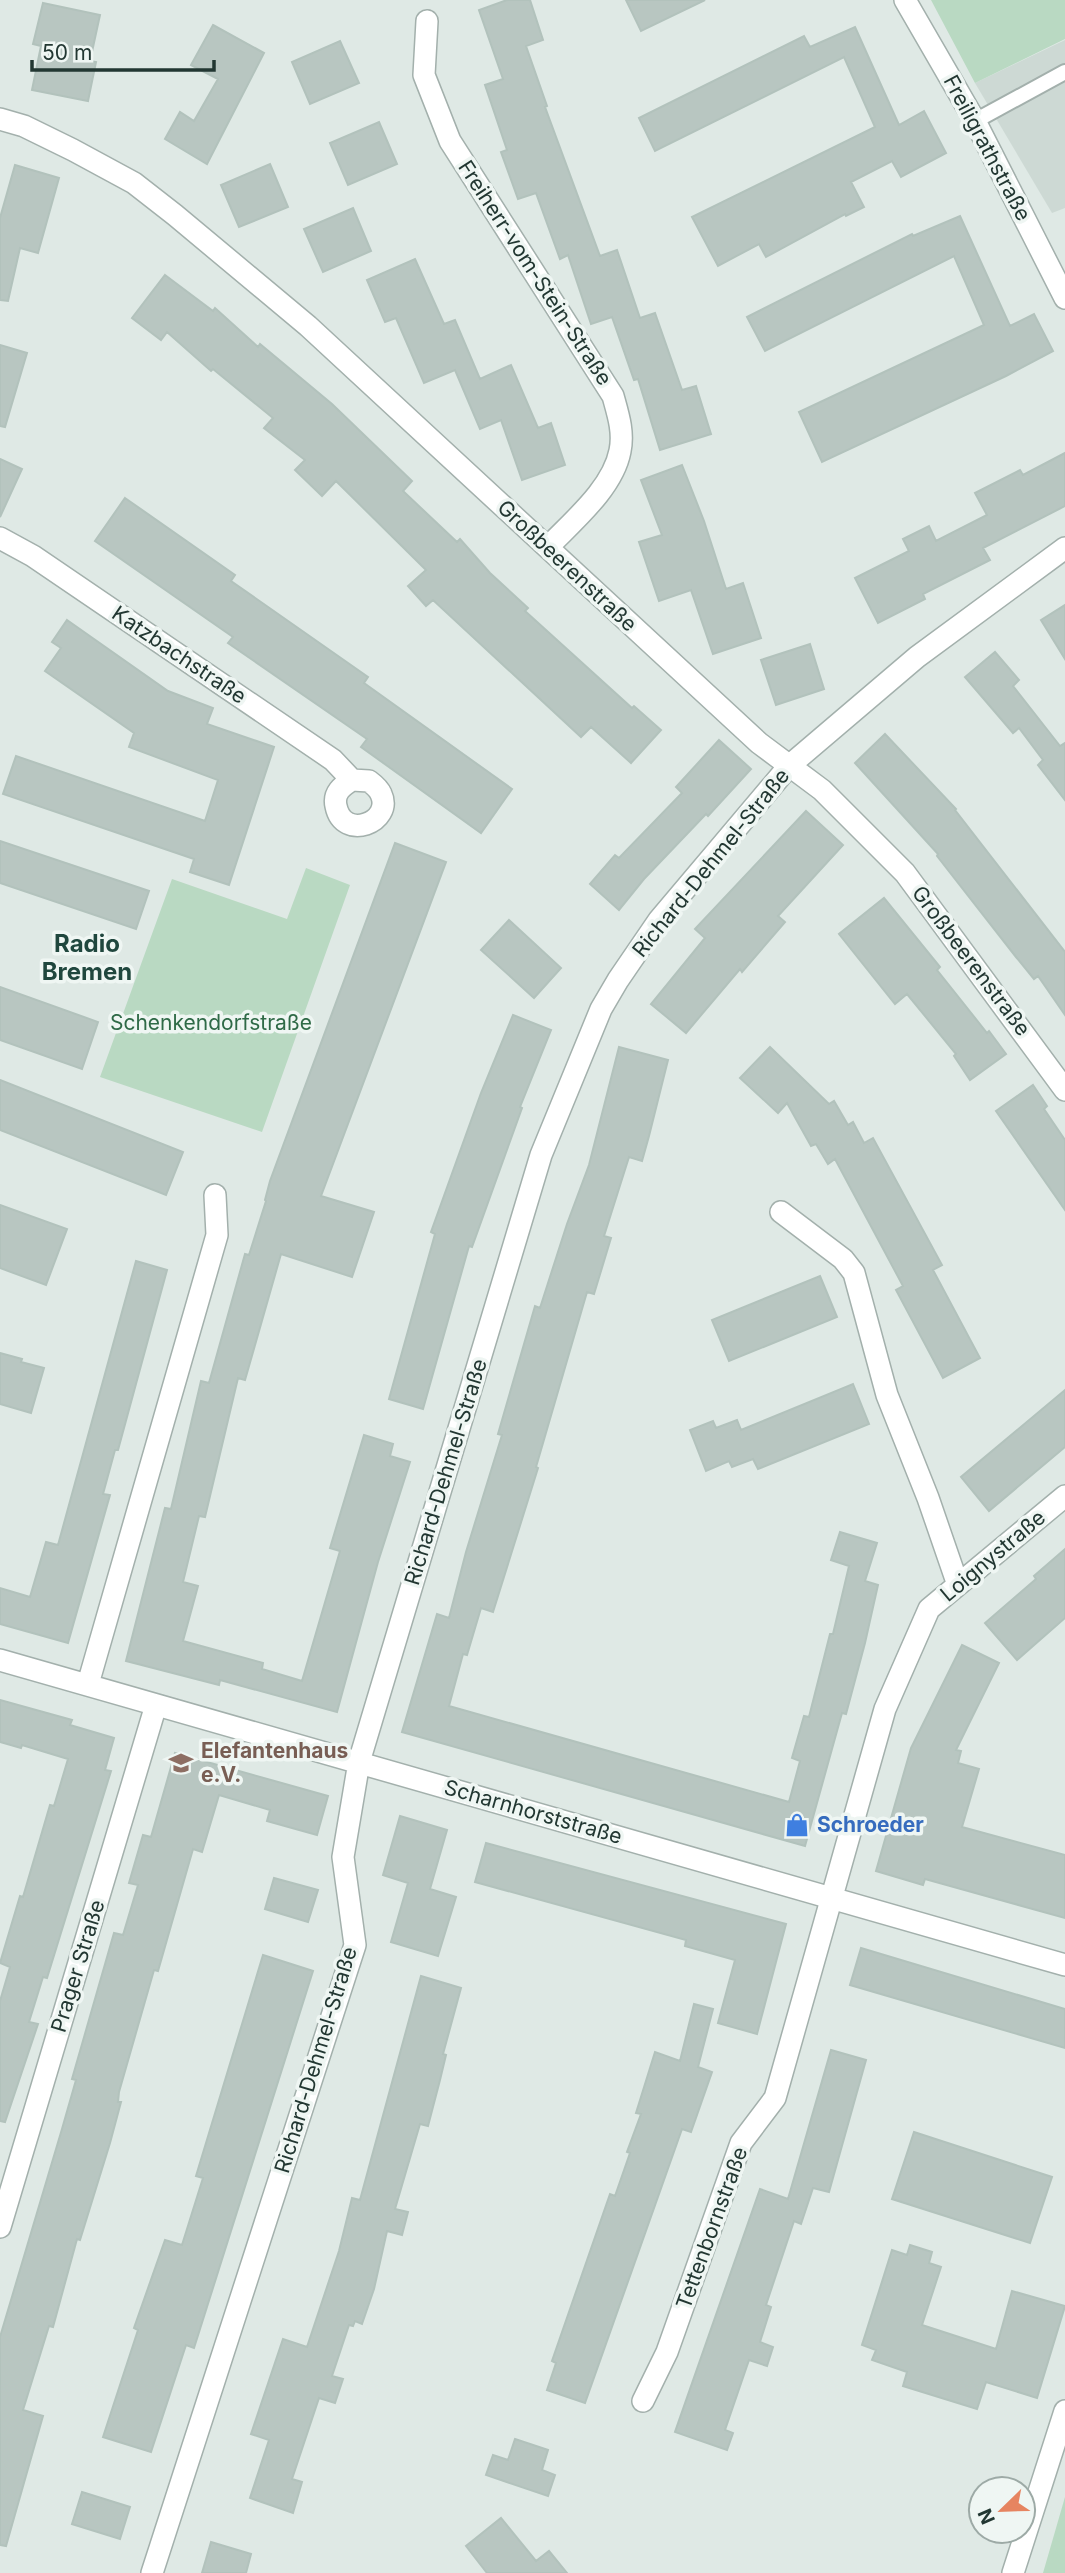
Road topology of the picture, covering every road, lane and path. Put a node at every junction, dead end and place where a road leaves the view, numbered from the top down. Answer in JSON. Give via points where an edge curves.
{"nodes":[{"id":1,"x":905,"y":0,"type":"edge"},
{"id":2,"x":427,"y":21,"type":"dead end"},
{"id":3,"x":1065,"y":72,"type":"edge"},
{"id":4,"x":0,"y":119,"type":"edge"},
{"id":5,"x":975,"y":121,"type":"junction"},
{"id":6,"x":1065,"y":298,"type":"edge"},
{"id":7,"x":0,"y":538,"type":"edge"},
{"id":8,"x":548,"y":547,"type":"junction"},
{"id":9,"x":1065,"y":548,"type":"edge"},
{"id":10,"x":789,"y":766,"type":"junction"},
{"id":11,"x":352,"y":780,"type":"dead end"},
{"id":12,"x":1065,"y":1090,"type":"edge"},
{"id":13,"x":215,"y":1195,"type":"dead end"},
{"id":14,"x":781,"y":1212,"type":"dead end"},
{"id":15,"x":1065,"y":1496,"type":"edge"},
{"id":16,"x":958,"y":1586,"type":"junction"},
{"id":17,"x":0,"y":1660,"type":"edge"},
{"id":18,"x":88,"y":1684,"type":"junction"},
{"id":19,"x":156,"y":1705,"type":"junction"},
{"id":20,"x":359,"y":1762,"type":"junction"},
{"id":21,"x":831,"y":1897,"type":"junction"},
{"id":22,"x":1065,"y":1965,"type":"edge"},
{"id":23,"x":0,"y":2227,"type":"edge"},
{"id":24,"x":643,"y":2401,"type":"dead end"},
{"id":25,"x":1065,"y":2411,"type":"edge"},
{"id":26,"x":152,"y":2573,"type":"edge"},
{"id":27,"x":1013,"y":2573,"type":"edge"}],
"edges":[{"from":1,"to":5,"type":"street","name":"Freiligrathstraße"},
{"from":2,"to":8,"type":"street","name":"Freiherr-vom-Stein-Straße","via":[[424,75],[450,141],[614,396],[621,424],[620,452],[603,490]]},
{"from":3,"to":5,"type":"lane"},
{"from":4,"to":8,"type":"street","name":"Großbeerenstraße","via":[[24,126],[134,183],[308,326]]},
{"from":5,"to":6,"type":"street","name":"Freiligrathstraße"},
{"from":7,"to":11,"type":"street","name":"Katzbachstraße","via":[[333,760]]},
{"from":8,"to":10,"type":"street","name":"Großbeerenstraße"},
{"from":9,"to":10,"type":"street","name":"Richard-Dehmel-Straße","via":[[918,657]]},
{"from":10,"to":12,"type":"street","name":"Großbeerenstraße","via":[[822,790],[905,873]]},
{"from":10,"to":20,"type":"street","name":"Richard-Dehmel-Straße","via":[[659,920],[597,1020],[541,1155]]},
{"from":13,"to":18,"type":"street","via":[[214,1248]]},
{"from":14,"to":16,"type":"street","via":[[843,1259],[854,1273],[887,1395]]},
{"from":15,"to":16,"type":"street","name":"Loignystraße"},
{"from":16,"to":21,"type":"street","name":"Loignystraße","via":[[929,1609],[885,1709]]},
{"from":17,"to":18,"type":"street","name":"Scharnhorststraße"},
{"from":18,"to":19,"type":"street","name":"Scharnhorststraße"},
{"from":19,"to":20,"type":"street","name":"Scharnhorststraße"},
{"from":19,"to":23,"type":"street","name":"Prager Straße"},
{"from":20,"to":21,"type":"street","name":"Scharnhorststraße"},
{"from":20,"to":26,"type":"street","name":"Richard-Dehmel-Straße","via":[[343,1857],[355,1945]]},
{"from":21,"to":22,"type":"street","name":"Scharnhorststraße"},
{"from":21,"to":24,"type":"street","name":"Tettenbornstraße","via":[[775,2098],[741,2143],[667,2352]]},
{"from":25,"to":27,"type":"street"}]}
